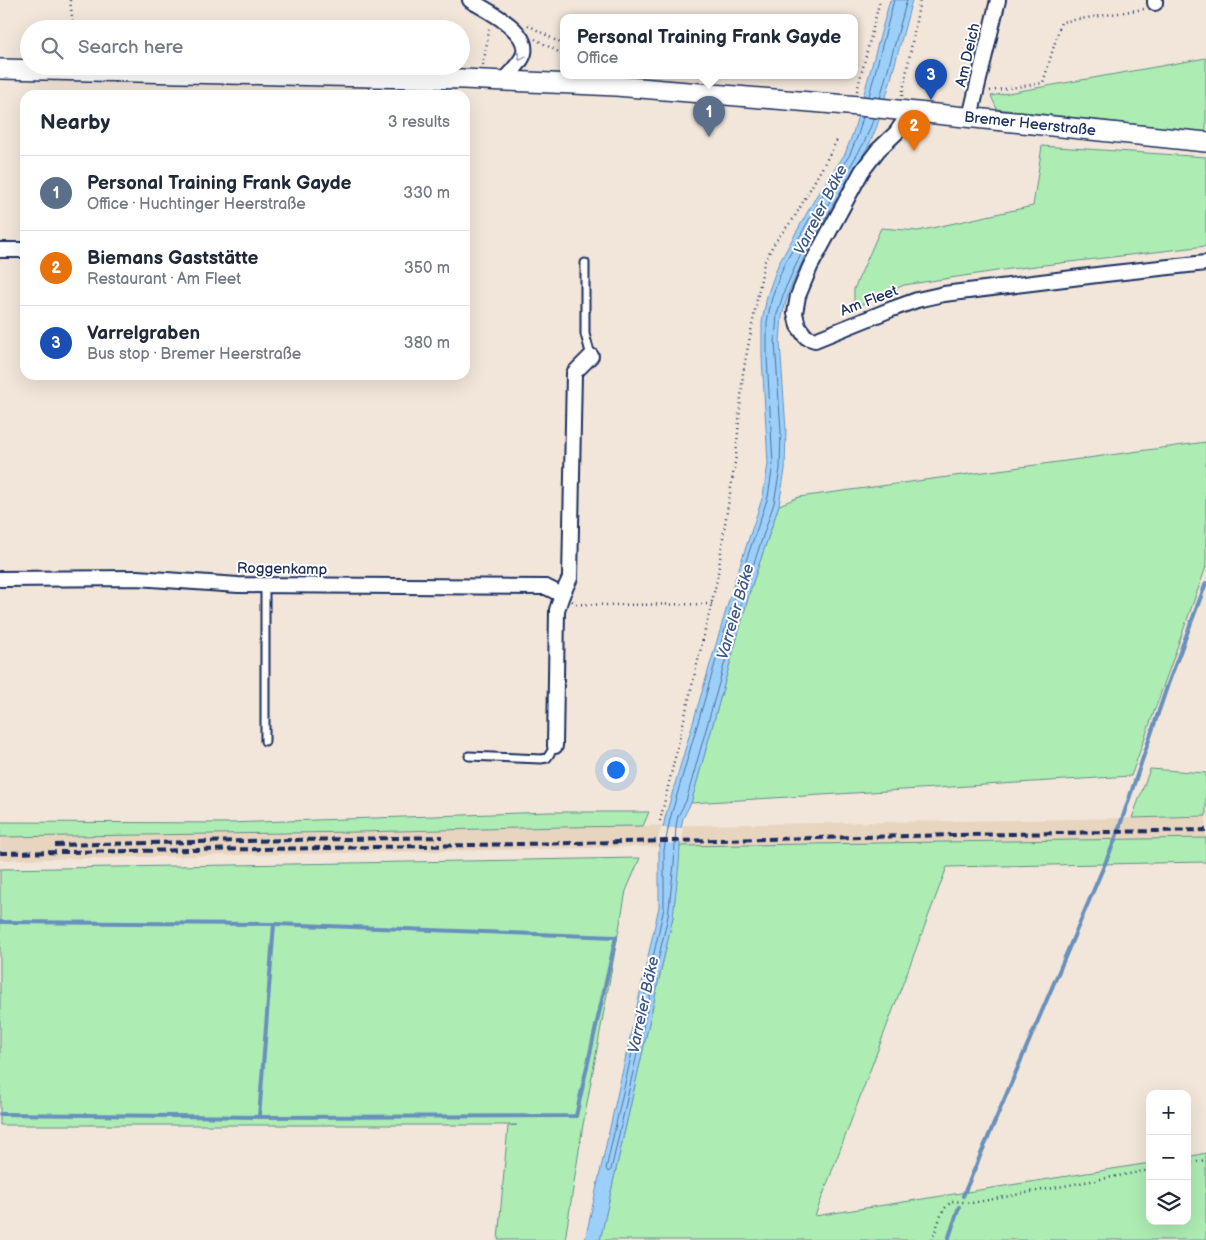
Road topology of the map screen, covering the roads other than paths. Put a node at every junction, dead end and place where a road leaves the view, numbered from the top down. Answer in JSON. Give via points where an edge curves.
{"nodes":[{"id":1,"x":470,"y":0,"type":"edge"},
{"id":2,"x":998,"y":0,"type":"edge"},
{"id":3,"x":0,"y":69,"type":"edge"},
{"id":4,"x":20,"y":69,"type":"edge"},
{"id":5,"x":262,"y":75,"type":"edge"},
{"id":6,"x":503,"y":81,"type":"junction"},
{"id":7,"x":898,"y":110,"type":"junction"},
{"id":8,"x":970,"y":118,"type":"junction"},
{"id":9,"x":1206,"y":142,"type":"edge"},
{"id":10,"x":0,"y":250,"type":"edge"},
{"id":11,"x":20,"y":250,"type":"edge"},
{"id":12,"x":586,"y":263,"type":"dead end"},
{"id":13,"x":1206,"y":263,"type":"edge"},
{"id":14,"x":591,"y":356,"type":"joint"},
{"id":15,"x":0,"y":579,"type":"edge"},
{"id":16,"x":265,"y":585,"type":"junction"},
{"id":17,"x":562,"y":595,"type":"junction"},
{"id":18,"x":265,"y":741,"type":"dead end"},
{"id":19,"x":555,"y":746,"type":"joint"},
{"id":20,"x":468,"y":756,"type":"dead end"}],
"edges":[{"from":1,"to":6,"type":"street","one_way":true,"via":[[516,29],[524,46],[524,54]]},
{"from":2,"to":8,"type":"street","name":"Am Deich"},
{"from":3,"to":4,"type":"main road","name":"Bremer Heerstraße"},
{"from":5,"to":6,"type":"main road","name":"Bremer Heerstraße"},
{"from":6,"to":7,"type":"main road","name":"Bremer Heerstraße","via":[[616,86]]},
{"from":7,"to":8,"type":"main road","name":"Bremer Heerstraße"},
{"from":7,"to":13,"type":"street","name":"Am Fleet","via":[[896,133],[862,171],[810,266],[795,313],[798,326],[806,337],[815,340],[892,309],[944,294]]},
{"from":8,"to":9,"type":"main road","name":"Bremer Heerstraße"},
{"from":10,"to":11,"type":"street"},
{"from":12,"to":14,"type":"lane","via":[[585,334]]},
{"from":14,"to":17,"type":"street","via":[[574,373],[570,578]]},
{"from":15,"to":16,"type":"street","name":"Roggenkamp","via":[[136,578]]},
{"from":16,"to":17,"type":"street","name":"Roggenkamp","via":[[546,587]]},
{"from":16,"to":18,"type":"lane"},
{"from":17,"to":19,"type":"street","via":[[557,610]]},
{"from":19,"to":20,"type":"lane","via":[[547,758],[541,759]]}]}
